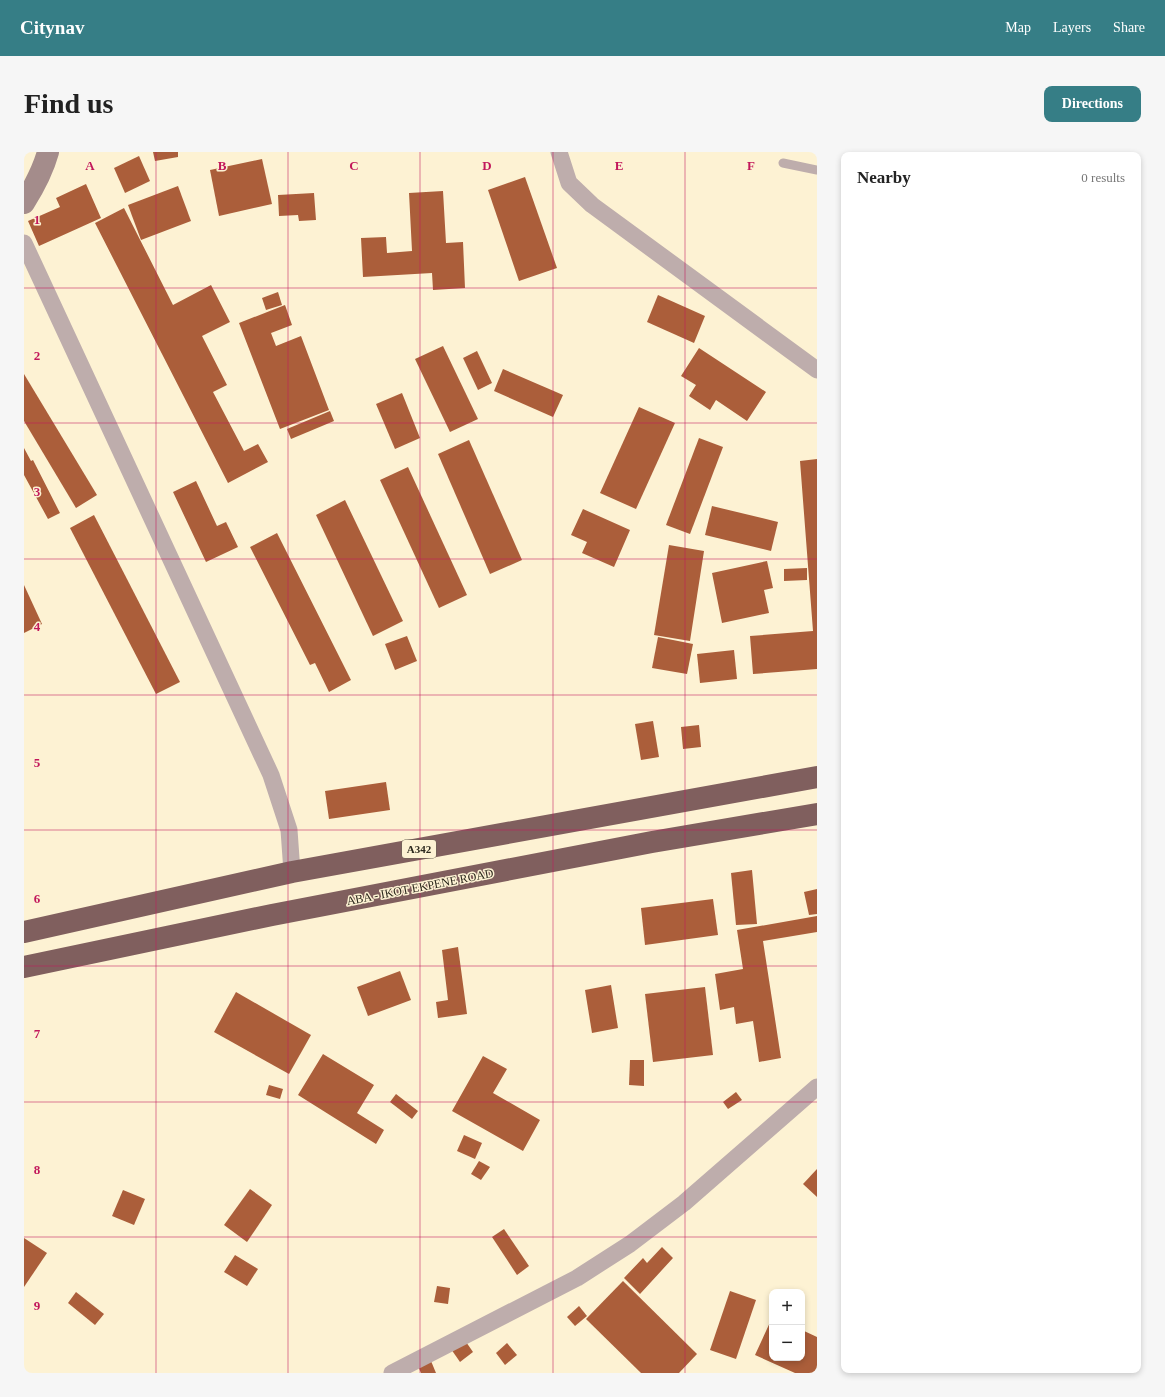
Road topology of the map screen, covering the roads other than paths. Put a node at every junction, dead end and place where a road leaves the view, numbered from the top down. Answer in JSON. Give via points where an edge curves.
{"nodes":[{"id":1,"x":48,"y":152,"type":"edge"},
{"id":2,"x":559,"y":152,"type":"edge"},
{"id":3,"x":783,"y":163,"type":"dead end"},
{"id":4,"x":817,"y":170,"type":"edge"},
{"id":5,"x":24,"y":203,"type":"edge"},
{"id":6,"x":24,"y":243,"type":"edge"},
{"id":7,"x":817,"y":370,"type":"edge"},
{"id":8,"x":817,"y":777,"type":"edge"},
{"id":9,"x":817,"y":814,"type":"edge"},
{"id":10,"x":292,"y":872,"type":"junction"},
{"id":11,"x":24,"y":932,"type":"edge"},
{"id":12,"x":24,"y":967,"type":"edge"},
{"id":13,"x":817,"y":1087,"type":"edge"},
{"id":14,"x":392,"y":1373,"type":"edge"}],
"edges":[{"from":1,"to":5,"type":"street","via":[[42,170]]},
{"from":2,"to":7,"type":"street","via":[[569,184],[592,205]]},
{"from":3,"to":4,"type":"lane"},
{"from":6,"to":10,"type":"street","via":[[271,775],[289,830]]},
{"from":8,"to":10,"type":"highway","number":"A342"},
{"from":9,"to":12,"type":"highway","name":"ABA - IKOT EKPENE ROAD","via":[[652,842],[280,913]]},
{"from":10,"to":11,"type":"highway","number":"A342"},
{"from":13,"to":14,"type":"street","via":[[684,1203],[630,1244],[577,1278]]}]}
